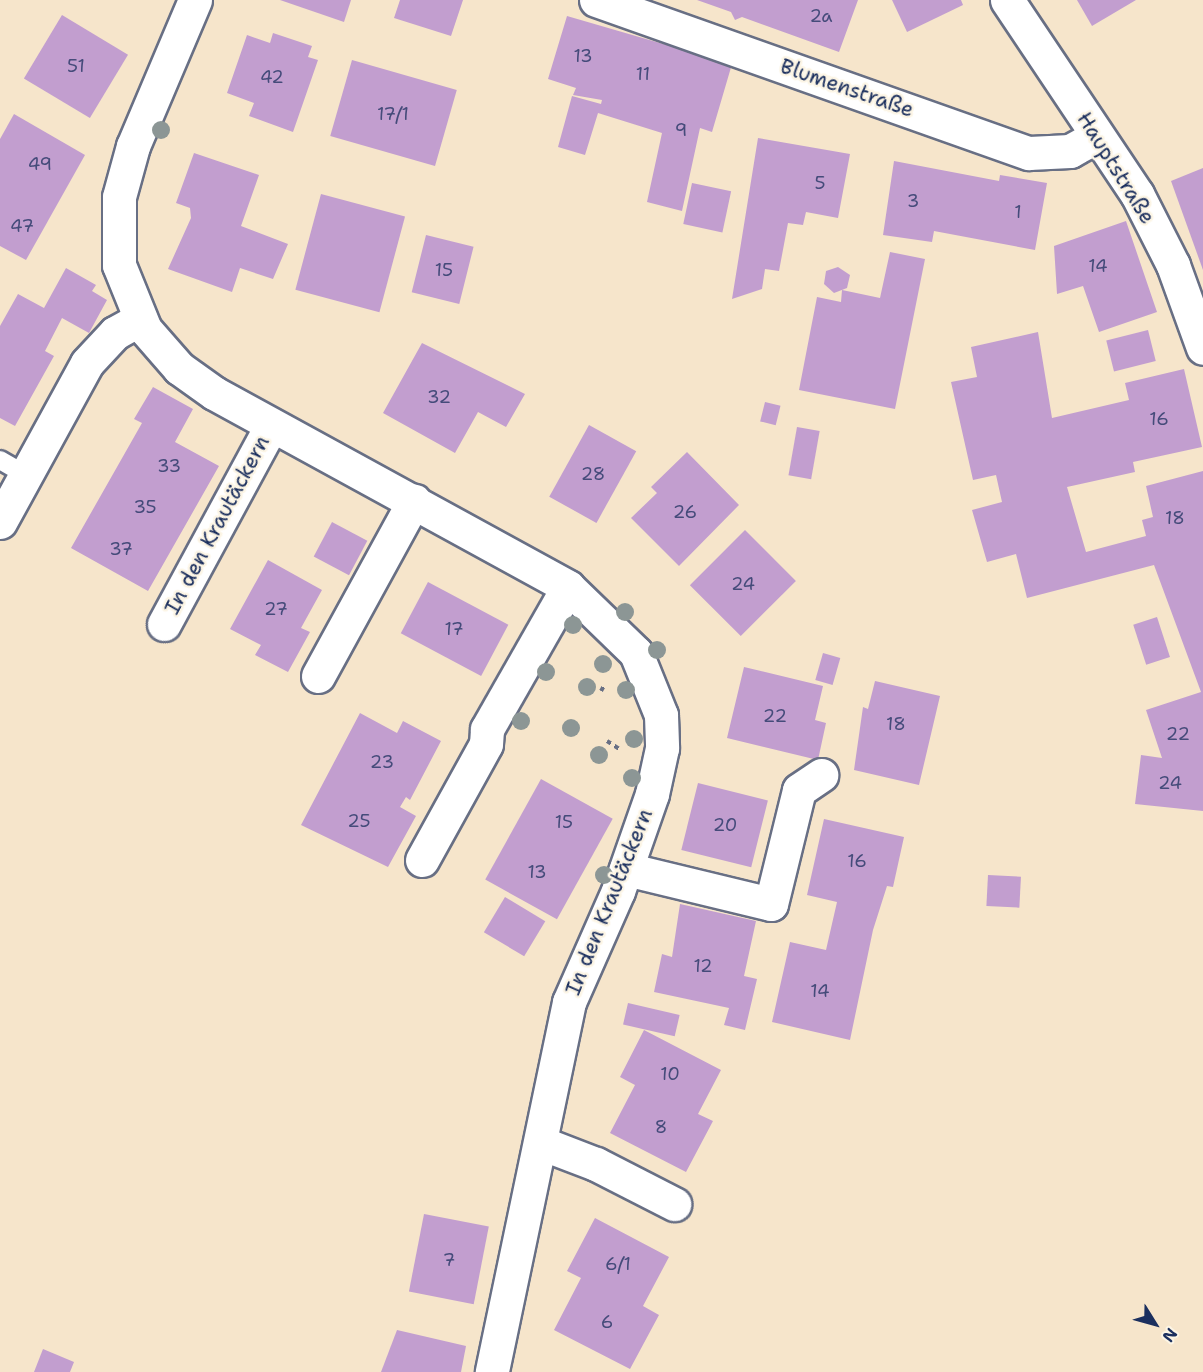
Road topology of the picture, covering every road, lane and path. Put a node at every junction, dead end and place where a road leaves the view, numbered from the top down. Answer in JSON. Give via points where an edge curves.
{"nodes":[{"id":1,"x":195,"y":0,"type":"edge"},
{"id":2,"x":596,"y":0,"type":"edge"},
{"id":3,"x":1006,"y":0,"type":"edge"},
{"id":4,"x":1097,"y":136,"type":"junction"},
{"id":5,"x":140,"y":319,"type":"junction"},
{"id":6,"x":1200,"y":327,"type":"edge"},
{"id":7,"x":271,"y":426,"type":"junction"},
{"id":8,"x":13,"y":467,"type":"edge"},
{"id":9,"x":414,"y":501,"type":"junction"},
{"id":10,"x":0,"y":522,"type":"edge"},
{"id":11,"x":568,"y":587,"type":"junction"},
{"id":12,"x":164,"y":624,"type":"dead end"},
{"id":13,"x":318,"y":676,"type":"dead end"},
{"id":14,"x":821,"y":775,"type":"dead end"},
{"id":15,"x":422,"y":860,"type":"dead end"},
{"id":16,"x":626,"y":869,"type":"junction"},
{"id":17,"x":541,"y":1143,"type":"junction"},
{"id":18,"x":674,"y":1204,"type":"dead end"},
{"id":19,"x":492,"y":1372,"type":"edge"}],
"edges":[{"from":1,"to":5,"type":"street","name":"In den Krautäckern","via":[[133,146],[119,197],[119,265]]},
{"from":2,"to":4,"type":"street","name":"Blumenstraße","via":[[1029,153],[1070,151]]},
{"from":3,"to":4,"type":"street","name":"Hauptstraße"},
{"from":4,"to":6,"type":"street","name":"Hauptstraße","via":[[1137,194]]},
{"from":5,"to":7,"type":"street","name":"In den Krautäckern","via":[[179,368]]},
{"from":5,"to":8,"type":"street","via":[[98,348]]},
{"from":7,"to":9,"type":"street","name":"In den Krautäckern"},
{"from":7,"to":12,"type":"street","name":"In den Krautäckern"},
{"from":8,"to":10,"type":"street"},
{"from":9,"to":11,"type":"street","name":"In den Krautäckern"},
{"from":9,"to":13,"type":"street"},
{"from":11,"to":15,"type":"street","via":[[487,729],[486,744]]},
{"from":11,"to":16,"type":"street","name":"In den Krautäckern","via":[[636,653],[661,715],[657,774]]},
{"from":14,"to":16,"type":"street","via":[[799,790],[771,904]]},
{"from":16,"to":17,"type":"street","name":"In den Krautäckern","via":[[569,1002]]},
{"from":17,"to":18,"type":"street","via":[[597,1164]]},
{"from":17,"to":19,"type":"street","name":"In den Krautäckern"}]}
